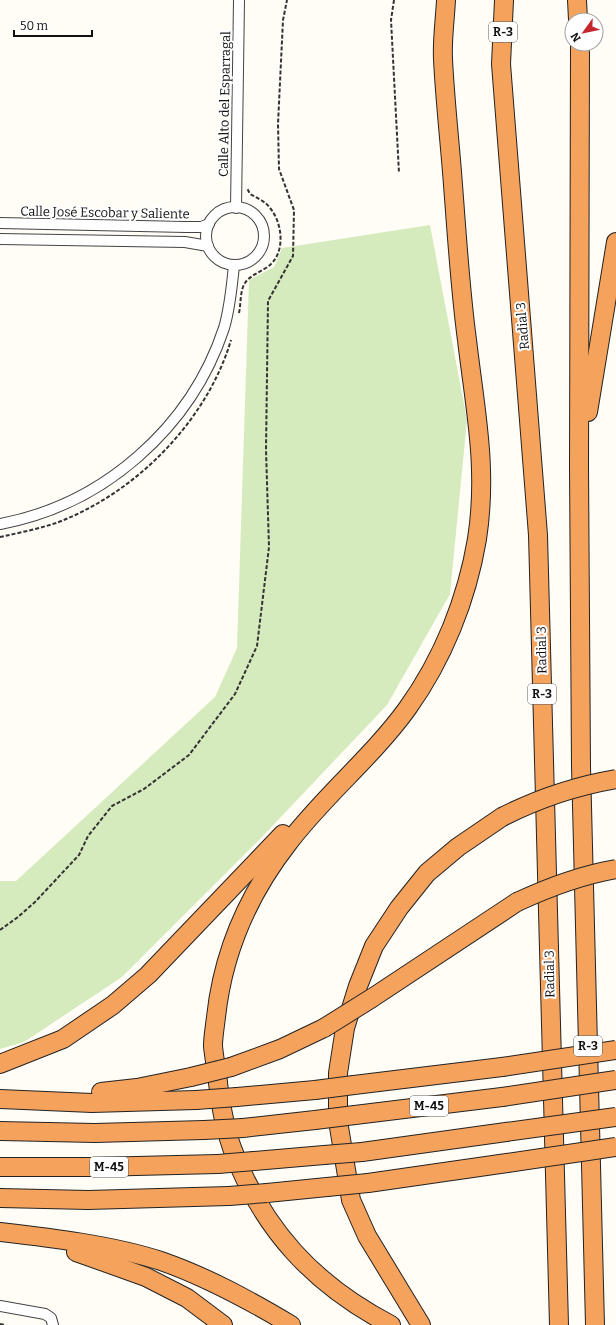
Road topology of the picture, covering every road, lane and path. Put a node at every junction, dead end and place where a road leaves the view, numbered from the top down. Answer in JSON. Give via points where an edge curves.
{"nodes":[{"id":1,"x":239,"y":0,"type":"edge"},
{"id":2,"x":287,"y":0,"type":"edge"},
{"id":3,"x":394,"y":0,"type":"edge"},
{"id":4,"x":446,"y":0,"type":"edge"},
{"id":5,"x":504,"y":0,"type":"edge"},
{"id":6,"x":577,"y":0,"type":"edge"},
{"id":7,"x":578,"y":12,"type":"edge"},
{"id":8,"x":580,"y":52,"type":"edge"},
{"id":9,"x":399,"y":173,"type":"dead end"},
{"id":10,"x":247,"y":188,"type":"dead end"},
{"id":11,"x":236,"y":208,"type":"junction"},
{"id":12,"x":0,"y":223,"type":"edge"},
{"id":13,"x":209,"y":224,"type":"junction"},
{"id":14,"x":0,"y":239,"type":"edge"},
{"id":15,"x":616,"y":242,"type":"edge"},
{"id":16,"x":208,"y":246,"type":"junction"},
{"id":17,"x":234,"y":265,"type":"junction"},
{"id":18,"x":238,"y":318,"type":"dead end"},
{"id":19,"x":231,"y":339,"type":"dead end"},
{"id":20,"x":579,"y":466,"type":"junction"},
{"id":21,"x":0,"y":524,"type":"edge"},
{"id":22,"x":0,"y":537,"type":"edge"},
{"id":23,"x":385,"y":736,"type":"junction"},
{"id":24,"x":616,"y":779,"type":"edge"},
{"id":25,"x":616,"y":869,"type":"edge"},
{"id":26,"x":0,"y":930,"type":"edge"},
{"id":27,"x":616,"y":1050,"type":"edge"},
{"id":28,"x":0,"y":1064,"type":"edge"},
{"id":29,"x":616,"y":1080,"type":"edge"},
{"id":30,"x":0,"y":1096,"type":"edge"},
{"id":31,"x":0,"y":1099,"type":"edge"},
{"id":32,"x":616,"y":1117,"type":"edge"},
{"id":33,"x":0,"y":1131,"type":"edge"},
{"id":34,"x":616,"y":1147,"type":"edge"},
{"id":35,"x":0,"y":1167,"type":"edge"},
{"id":36,"x":0,"y":1198,"type":"edge"},
{"id":37,"x":0,"y":1232,"type":"edge"},
{"id":38,"x":0,"y":1240,"type":"edge"},
{"id":39,"x":0,"y":1306,"type":"edge"},
{"id":40,"x":52,"y":1321,"type":"edge"},
{"id":41,"x":0,"y":1324,"type":"edge"},
{"id":42,"x":6,"y":1325,"type":"edge"},
{"id":43,"x":223,"y":1325,"type":"edge"},
{"id":44,"x":291,"y":1325,"type":"edge"},
{"id":45,"x":391,"y":1325,"type":"edge"},
{"id":46,"x":421,"y":1325,"type":"edge"},
{"id":47,"x":559,"y":1325,"type":"edge"},
{"id":48,"x":595,"y":1325,"type":"edge"}],
"edges":[{"from":1,"to":11,"type":"street","name":"Calle Alto del Esparragal"},
{"from":2,"to":26,"type":"path","via":[[279,117],[279,169],[294,210],[293,256],[268,301],[266,450],[269,547],[257,646],[235,694],[189,755],[144,789],[112,806],[88,836],[79,855],[35,902]]},
{"from":3,"to":9,"type":"path","via":[[391,20]]},
{"from":4,"to":23,"type":"highway","via":[[443,56],[466,338],[480,430],[482,495],[469,577],[453,624],[430,672],[408,708]]},
{"from":5,"to":47,"type":"highway","name":"Radial 3","number":"R-3","via":[[501,64],[538,535]]},
{"from":6,"to":7,"type":"highway"},
{"from":8,"to":20,"type":"highway","number":"R-3"},
{"from":10,"to":18,"type":"path","via":[[250,194],[270,208],[277,220],[280,239],[278,254],[272,264],[246,281]]},
{"from":11,"to":13,"type":"street","via":[[220,212]]},
{"from":11,"to":17,"type":"street","via":[[245,210],[257,218],[264,237],[262,247],[256,255],[244,264]]},
{"from":12,"to":13,"type":"street","name":"Calle José Escobar y Saliente","via":[[186,228]]},
{"from":13,"to":16,"type":"street"},
{"from":14,"to":16,"type":"street","via":[[185,242]]},
{"from":15,"to":20,"type":"highway"},
{"from":16,"to":17,"type":"street","via":[[218,260]]},
{"from":17,"to":21,"type":"street","via":[[224,327],[206,370],[181,410],[163,432],[141,454],[102,484],[71,502],[26,519]]},
{"from":19,"to":22,"type":"path","via":[[208,392],[193,416],[180,433],[137,475],[93,505],[56,522]]},
{"from":20,"to":48,"type":"highway","number":"R-3","via":[[581,766]]},
{"from":23,"to":28,"type":"highway","via":[[338,776],[148,976],[114,1005],[62,1039]]},
{"from":23,"to":45,"type":"highway","via":[[290,840],[256,888],[229,949],[219,991],[213,1044],[223,1124],[255,1201],[293,1252],[326,1284],[362,1310]]},
{"from":24,"to":46,"type":"highway","bridge":true,"via":[[563,790],[533,801],[502,816],[458,847],[427,873],[398,908],[374,946],[358,986],[345,1028],[338,1073],[338,1121],[351,1200],[367,1236]]},
{"from":25,"to":30,"type":"highway","bridge":true,"via":[[556,884],[516,902],[324,1028],[280,1049],[231,1067],[137,1088],[93,1093]]},
{"from":27,"to":31,"type":"highway","bridge":true,"via":[[502,1067],[237,1097],[92,1103]]},
{"from":29,"to":33,"type":"highway","number":"M-45","bridge":true,"via":[[502,1097],[243,1128],[95,1133]]},
{"from":32,"to":35,"type":"highway","number":"M-45","bridge":true,"via":[[362,1152],[218,1164]]},
{"from":34,"to":36,"type":"highway","bridge":true,"via":[[368,1183],[267,1193],[88,1200]]},
{"from":37,"to":44,"type":"highway","via":[[94,1245],[160,1261],[246,1298]]},
{"from":38,"to":43,"type":"highway","via":[[79,1253],[146,1276],[187,1298]]},
{"from":39,"to":40,"type":"street","via":[[40,1312]]},
{"from":41,"to":42,"type":"path"}]}
